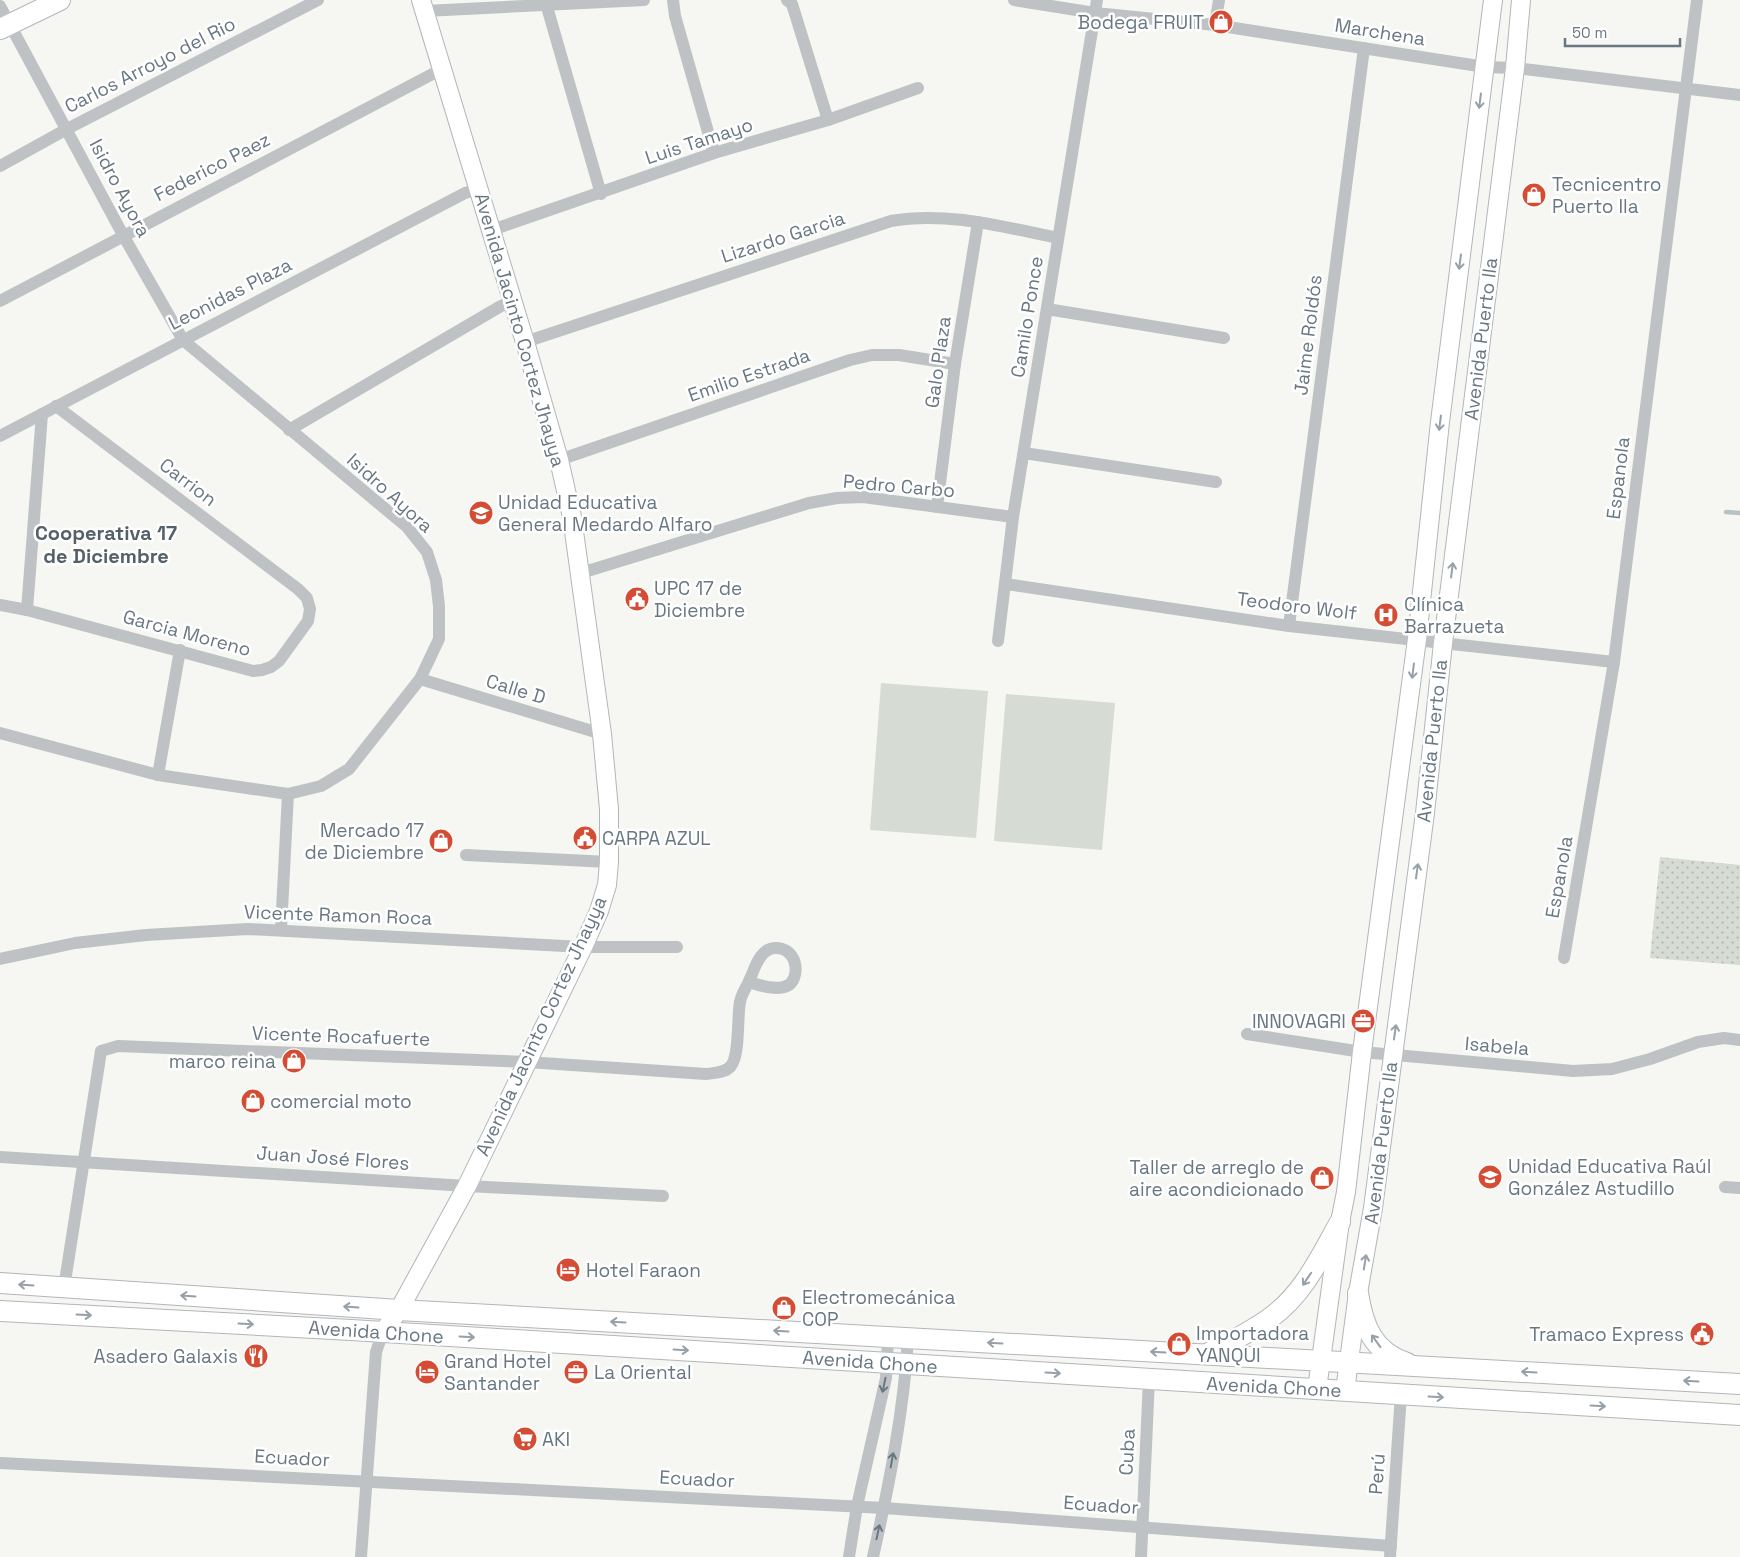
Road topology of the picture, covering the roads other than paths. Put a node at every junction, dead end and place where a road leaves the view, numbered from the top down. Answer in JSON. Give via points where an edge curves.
{"nodes":[{"id":1,"x":60,"y":0,"type":"edge"},
{"id":2,"x":318,"y":0,"type":"edge"},
{"id":3,"x":644,"y":0,"type":"edge"},
{"id":4,"x":673,"y":0,"type":"edge"},
{"id":5,"x":787,"y":0,"type":"edge"},
{"id":6,"x":1219,"y":0,"type":"edge"},
{"id":7,"x":1493,"y":0,"type":"edge"},
{"id":8,"x":1521,"y":0,"type":"edge"},
{"id":9,"x":1697,"y":0,"type":"edge"},
{"id":10,"x":1021,"y":1,"type":"edge"},
{"id":11,"x":546,"y":2,"type":"edge"},
{"id":12,"x":0,"y":6,"type":"edge"},
{"id":13,"x":423,"y":6,"type":"edge"},
{"id":14,"x":1096,"y":6,"type":"edge"},
{"id":15,"x":1215,"y":25,"type":"junction"},
{"id":16,"x":5,"y":26,"type":"edge"},
{"id":17,"x":1364,"y":48,"type":"junction"},
{"id":18,"x":1485,"y":66,"type":"junction"},
{"id":19,"x":1515,"y":68,"type":"junction"},
{"id":20,"x":442,"y":69,"type":"junction"},
{"id":21,"x":918,"y":88,"type":"dead end"},
{"id":22,"x":1686,"y":88,"type":"junction"},
{"id":23,"x":1740,"y":95,"type":"edge"},
{"id":24,"x":828,"y":120,"type":"junction"},
{"id":25,"x":67,"y":129,"type":"junction"},
{"id":26,"x":714,"y":153,"type":"junction"},
{"id":27,"x":0,"y":166,"type":"edge"},
{"id":28,"x":478,"y":189,"type":"junction"},
{"id":29,"x":601,"y":194,"type":"junction"},
{"id":30,"x":978,"y":222,"type":"junction"},
{"id":31,"x":492,"y":230,"type":"junction"},
{"id":32,"x":123,"y":235,"type":"junction"},
{"id":33,"x":1058,"y":238,"type":"junction"},
{"id":34,"x":0,"y":301,"type":"edge"},
{"id":35,"x":513,"y":301,"type":"junction"},
{"id":36,"x":1047,"y":309,"type":"junction"},
{"id":37,"x":1224,"y":338,"type":"dead end"},
{"id":38,"x":183,"y":340,"type":"junction"},
{"id":39,"x":525,"y":342,"type":"junction"},
{"id":40,"x":955,"y":364,"type":"junction"},
{"id":41,"x":56,"y":406,"type":"junction"},
{"id":42,"x":42,"y":414,"type":"junction"},
{"id":43,"x":289,"y":430,"type":"junction"},
{"id":44,"x":0,"y":436,"type":"edge"},
{"id":45,"x":1024,"y":452,"type":"junction"},
{"id":46,"x":559,"y":460,"type":"junction"},
{"id":47,"x":1216,"y":482,"type":"dead end"},
{"id":48,"x":937,"y":507,"type":"junction"},
{"id":49,"x":1014,"y":517,"type":"junction"},
{"id":50,"x":581,"y":573,"type":"junction"},
{"id":51,"x":1006,"y":584,"type":"junction"},
{"id":52,"x":298,"y":589,"type":"joint"},
{"id":53,"x":0,"y":605,"type":"edge"},
{"id":54,"x":27,"y":610,"type":"junction"},
{"id":55,"x":1289,"y":626,"type":"junction"},
{"id":56,"x":1417,"y":639,"type":"junction"},
{"id":57,"x":998,"y":641,"type":"dead end"},
{"id":58,"x":1443,"y":643,"type":"junction"},
{"id":59,"x":180,"y":650,"type":"junction"},
{"id":60,"x":1614,"y":662,"type":"junction"},
{"id":61,"x":420,"y":680,"type":"junction"},
{"id":62,"x":0,"y":733,"type":"edge"},
{"id":63,"x":602,"y":734,"type":"junction"},
{"id":64,"x":158,"y":775,"type":"junction"},
{"id":65,"x":288,"y":794,"type":"junction"},
{"id":66,"x":466,"y":856,"type":"dead end"},
{"id":67,"x":609,"y":862,"type":"junction"},
{"id":68,"x":282,"y":929,"type":"junction"},
{"id":69,"x":583,"y":947,"type":"junction"},
{"id":70,"x":677,"y":947,"type":"dead end"},
{"id":71,"x":1564,"y":958,"type":"dead end"},
{"id":72,"x":2,"y":959,"type":"edge"},
{"id":73,"x":0,"y":972,"type":"edge"},
{"id":74,"x":749,"y":982,"type":"dead end"},
{"id":75,"x":1247,"y":1034,"type":"dead end"},
{"id":76,"x":1740,"y":1040,"type":"edge"},
{"id":77,"x":1362,"y":1052,"type":"junction"},
{"id":78,"x":1392,"y":1056,"type":"junction"},
{"id":79,"x":527,"y":1062,"type":"junction"},
{"id":80,"x":0,"y":1157,"type":"edge"},
{"id":81,"x":84,"y":1162,"type":"junction"},
{"id":82,"x":467,"y":1186,"type":"junction"},
{"id":83,"x":1725,"y":1187,"type":"dead end"},
{"id":84,"x":1740,"y":1188,"type":"edge"},
{"id":85,"x":663,"y":1196,"type":"dead end"},
{"id":86,"x":1340,"y":1222,"type":"junction"},
{"id":87,"x":0,"y":1283,"type":"edge"},
{"id":88,"x":64,"y":1288,"type":"junction"},
{"id":89,"x":1358,"y":1293,"type":"junction"},
{"id":90,"x":399,"y":1310,"type":"junction"},
{"id":91,"x":0,"y":1311,"type":"edge"},
{"id":92,"x":383,"y":1332,"type":"junction"},
{"id":93,"x":898,"y":1337,"type":"junction"},
{"id":94,"x":1206,"y":1354,"type":"junction"},
{"id":95,"x":1322,"y":1361,"type":"junction"},
{"id":96,"x":1350,"y":1362,"type":"junction"},
{"id":97,"x":897,"y":1364,"type":"junction"},
{"id":98,"x":1416,"y":1366,"type":"junction"},
{"id":99,"x":1149,"y":1379,"type":"junction"},
{"id":100,"x":1740,"y":1384,"type":"edge"},
{"id":101,"x":1317,"y":1389,"type":"junction"},
{"id":102,"x":1345,"y":1391,"type":"junction"},
{"id":103,"x":1401,"y":1394,"type":"junction"},
{"id":104,"x":1740,"y":1415,"type":"edge"},
{"id":105,"x":0,"y":1463,"type":"edge"},
{"id":106,"x":366,"y":1481,"type":"junction"},
{"id":107,"x":858,"y":1506,"type":"junction"},
{"id":108,"x":884,"y":1508,"type":"junction"},
{"id":109,"x":1142,"y":1526,"type":"junction"},
{"id":110,"x":1390,"y":1551,"type":"edge"},
{"id":111,"x":361,"y":1557,"type":"edge"},
{"id":112,"x":849,"y":1557,"type":"edge"},
{"id":113,"x":873,"y":1557,"type":"edge"},
{"id":114,"x":1141,"y":1557,"type":"edge"}],
"edges":[{"from":1,"to":16,"type":"main road"},
{"from":2,"to":25,"type":"street","name":"Carlos Arroyo del Rio"},
{"from":3,"to":11,"type":"street"},
{"from":4,"to":26,"type":"street"},
{"from":5,"to":24,"type":"street","via":[[792,4]]},
{"from":6,"to":15,"type":"street"},
{"from":7,"to":18,"type":"street","name":"Avenida Puerto Ila"},
{"from":8,"to":19,"type":"street","name":"Avenida Puerto Ila"},
{"from":9,"to":22,"type":"street","name":"Espanola"},
{"from":10,"to":14,"type":"street","name":"Marchena"},
{"from":11,"to":13,"type":"street"},
{"from":11,"to":29,"type":"street"},
{"from":12,"to":16,"type":"street","name":"Isidro Ayora"},
{"from":13,"to":20,"type":"street","name":"Avenida Jacinto Cortez Jhayya"},
{"from":14,"to":15,"type":"street","name":"Marchena"},
{"from":14,"to":33,"type":"street","name":"Camilo Ponce"},
{"from":15,"to":17,"type":"street","name":"Marchena"},
{"from":16,"to":25,"type":"street","name":"Isidro Ayora"},
{"from":17,"to":18,"type":"street","name":"Marchena"},
{"from":17,"to":55,"type":"street","name":"Jaime Roldós"},
{"from":18,"to":19,"type":"street","name":"Marchena"},
{"from":18,"to":56,"type":"street","name":"Avenida Puerto Ila","one_way":true,"via":[[1440,422]]},
{"from":19,"to":22,"type":"street","name":"Marchena"},
{"from":58,"to":19,"type":"street","name":"Avenida Puerto Ila","one_way":true},
{"from":20,"to":28,"type":"street","name":"Avenida Jacinto Cortez Jhayya"},
{"from":20,"to":32,"type":"street","name":"Federico Paez"},
{"from":21,"to":24,"type":"street","name":"Luis Tamayo"},
{"from":22,"to":23,"type":"street","name":"Marchena"},
{"from":22,"to":60,"type":"street","name":"Espanola"},
{"from":24,"to":26,"type":"street","name":"Luis Tamayo"},
{"from":25,"to":27,"type":"street","name":"Carlos Arroyo del Rio"},
{"from":25,"to":32,"type":"street","name":"Isidro Ayora"},
{"from":26,"to":29,"type":"street","name":"Luis Tamayo"},
{"from":28,"to":31,"type":"street","name":"Avenida Jacinto Cortez Jhayya"},
{"from":28,"to":38,"type":"street","name":"Leonidas Plaza"},
{"from":29,"to":31,"type":"street","name":"Luis Tamayo"},
{"from":30,"to":33,"type":"street","name":"Lizardo Garcia"},
{"from":30,"to":39,"type":"street","name":"Lizardo Garcia","via":[[926,217],[890,221]]},
{"from":30,"to":40,"type":"street","name":"Galo Plaza"},
{"from":31,"to":35,"type":"street","name":"Avenida Jacinto Cortez Jhayya"},
{"from":32,"to":34,"type":"street","name":"Federico Paez"},
{"from":32,"to":38,"type":"street","name":"Isidro Ayora"},
{"from":33,"to":36,"type":"street","name":"Camilo Ponce"},
{"from":35,"to":39,"type":"street","name":"Avenida Jacinto Cortez Jhayya"},
{"from":35,"to":43,"type":"street"},
{"from":36,"to":37,"type":"street"},
{"from":36,"to":45,"type":"street","name":"Camilo Ponce"},
{"from":38,"to":41,"type":"street","name":"Leonidas Plaza"},
{"from":38,"to":43,"type":"street","name":"Isidro Ayora"},
{"from":39,"to":46,"type":"street","name":"Avenida Jacinto Cortez Jhayya"},
{"from":40,"to":46,"type":"street","name":"Emilio Estrada","via":[[899,355],[872,355],[850,360]]},
{"from":40,"to":48,"type":"street","name":"Galo Plaza"},
{"from":41,"to":42,"type":"street","name":"Leonidas Plaza"},
{"from":41,"to":52,"type":"street","name":"Carrion"},
{"from":42,"to":44,"type":"street","name":"Leonidas Plaza"},
{"from":42,"to":54,"type":"street"},
{"from":43,"to":61,"type":"street","name":"Isidro Ayora","via":[[407,528],[427,552],[436,580],[439,639]]},
{"from":45,"to":47,"type":"street"},
{"from":45,"to":49,"type":"street","name":"Camilo Ponce"},
{"from":46,"to":50,"type":"street","name":"Avenida Jacinto Cortez Jhayya"},
{"from":48,"to":49,"type":"street","name":"Pedro Carbo"},
{"from":48,"to":50,"type":"street","name":"Pedro Carbo","via":[[864,497],[809,503]]},
{"from":49,"to":51,"type":"street","name":"Camilo Ponce"},
{"from":50,"to":63,"type":"street","name":"Avenida Jacinto Cortez Jhayya"},
{"from":51,"to":55,"type":"street","name":"Teodoro Wolf"},
{"from":51,"to":57,"type":"street","name":"Camilo Ponce"},
{"from":52,"to":59,"type":"street","name":"Garcia Moreno","via":[[307,598],[310,609],[308,621],[271,667],[252,671]]},
{"from":53,"to":54,"type":"street","name":"Garcia Moreno"},
{"from":54,"to":59,"type":"street","name":"Garcia Moreno"},
{"from":55,"to":56,"type":"street","name":"Teodoro Wolf"},
{"from":56,"to":58,"type":"street","name":"Teodoro Wolf"},
{"from":56,"to":77,"type":"street","name":"Avenida Puerto Ila","one_way":true},
{"from":58,"to":60,"type":"street","name":"Teodoro Wolf"},
{"from":78,"to":58,"type":"street","name":"Avenida Puerto Ila","one_way":true,"via":[[1425,813]]},
{"from":59,"to":64,"type":"street"},
{"from":60,"to":71,"type":"street","name":"Espanola"},
{"from":61,"to":63,"type":"street","name":"Calle D"},
{"from":61,"to":65,"type":"street","name":"Isidro Ayora","via":[[349,770],[322,786]]},
{"from":62,"to":64,"type":"street","name":"Isidro Ayora"},
{"from":63,"to":67,"type":"street","name":"Avenida Jacinto Cortez Jhayya","via":[[609,809]]},
{"from":64,"to":65,"type":"street","name":"Isidro Ayora"},
{"from":65,"to":68,"type":"street"},
{"from":66,"to":67,"type":"street"},
{"from":67,"to":69,"type":"street","name":"Avenida Jacinto Cortez Jhayya","via":[[599,911]]},
{"from":68,"to":69,"type":"street","name":"Vicente Ramon Roca"},
{"from":68,"to":72,"type":"street","name":"Vicente Ramon Roca","via":[[248,928],[75,942]]},
{"from":69,"to":70,"type":"street","name":"Vicente Ramon Roca"},
{"from":69,"to":79,"type":"street","name":"Avenida Jacinto Cortez Jhayya"},
{"from":72,"to":73,"type":"street"},
{"from":74,"to":79,"type":"street","name":"Vicente Rocafuerte","via":[[740,1000],[735,1055],[730,1066],[721,1072],[706,1074]]},
{"from":75,"to":77,"type":"street","name":"Isabela"},
{"from":76,"to":78,"type":"street","name":"Isabela","via":[[1724,1038],[1698,1042],[1612,1069],[1573,1071]]},
{"from":77,"to":78,"type":"street","name":"Isabela"},
{"from":77,"to":86,"type":"street","name":"Avenida Puerto Ila"},
{"from":89,"to":78,"type":"street","name":"Avenida Puerto Ila","one_way":true,"via":[[1373,1208]]},
{"from":79,"to":81,"type":"street","name":"Vicente Rocafuerte","via":[[118,1046],[101,1051]]},
{"from":79,"to":82,"type":"street","name":"Avenida Jacinto Cortez Jhayya"},
{"from":80,"to":81,"type":"street","name":"Juan José Flores"},
{"from":81,"to":82,"type":"street","name":"Juan José Flores"},
{"from":81,"to":88,"type":"street","name":"Vicente Rocafuerte"},
{"from":82,"to":85,"type":"street","name":"Juan José Flores"},
{"from":82,"to":90,"type":"street","name":"Avenida Jacinto Cortez Jhayya"},
{"from":83,"to":84,"type":"street"},
{"from":86,"to":94,"type":"main road","one_way":true,"via":[[1305,1283],[1286,1304],[1271,1318]]},
{"from":86,"to":95,"type":"street","name":"Avenida Puerto Ila"},
{"from":88,"to":87,"type":"main road","name":"Avenida Chone","one_way":true},
{"from":90,"to":88,"type":"main road","name":"Avenida Chone","one_way":true},
{"from":89,"to":96,"type":"street","name":"Avenida Puerto Ila"},
{"from":98,"to":89,"type":"main road","one_way":true,"via":[[1382,1350],[1362,1315]]},
{"from":90,"to":92,"type":"street","name":"Avenida Jacinto Cortez Jhayya"},
{"from":93,"to":90,"type":"main road","name":"Avenida Chone","one_way":true},
{"from":91,"to":92,"type":"main road","name":"Avenida Chone","one_way":true},
{"from":92,"to":97,"type":"main road","name":"Avenida Chone","one_way":true},
{"from":92,"to":106,"type":"street","via":[[376,1352]]},
{"from":94,"to":93,"type":"main road","name":"Avenida Chone","one_way":true},
{"from":93,"to":97,"type":"street"},
{"from":93,"to":97,"type":"street"},
{"from":94,"to":95,"type":"main road","name":"Avenida Chone"},
{"from":95,"to":96,"type":"main road","name":"Avenida Chone"},
{"from":95,"to":101,"type":"street","name":"Avenida Puerto Ila"},
{"from":96,"to":98,"type":"main road","name":"Avenida Chone"},
{"from":96,"to":102,"type":"street","name":"Avenida Puerto Ila"},
{"from":97,"to":99,"type":"main road","name":"Avenida Chone","one_way":true},
{"from":97,"to":107,"type":"street","one_way":true,"via":[[886,1378]]},
{"from":108,"to":97,"type":"street","one_way":true,"via":[[905,1379]]},
{"from":100,"to":98,"type":"main road","name":"Avenida Chone","one_way":true},
{"from":99,"to":101,"type":"main road","name":"Avenida Chone"},
{"from":99,"to":109,"type":"street","name":"Cuba"},
{"from":101,"to":102,"type":"main road","name":"Avenida Chone"},
{"from":102,"to":103,"type":"main road","name":"Avenida Chone"},
{"from":103,"to":104,"type":"main road","name":"Avenida Chone","one_way":true},
{"from":103,"to":110,"type":"street","name":"Perú"},
{"from":105,"to":106,"type":"street","name":"Ecuador"},
{"from":106,"to":107,"type":"street","name":"Ecuador"},
{"from":106,"to":111,"type":"street"},
{"from":107,"to":108,"type":"street","name":"Ecuador"},
{"from":107,"to":112,"type":"street"},
{"from":108,"to":109,"type":"street","name":"Ecuador"},
{"from":113,"to":108,"type":"street","one_way":true},
{"from":109,"to":110,"type":"street","name":"Ecuador"},
{"from":109,"to":114,"type":"street","name":"Cuba"}]}
